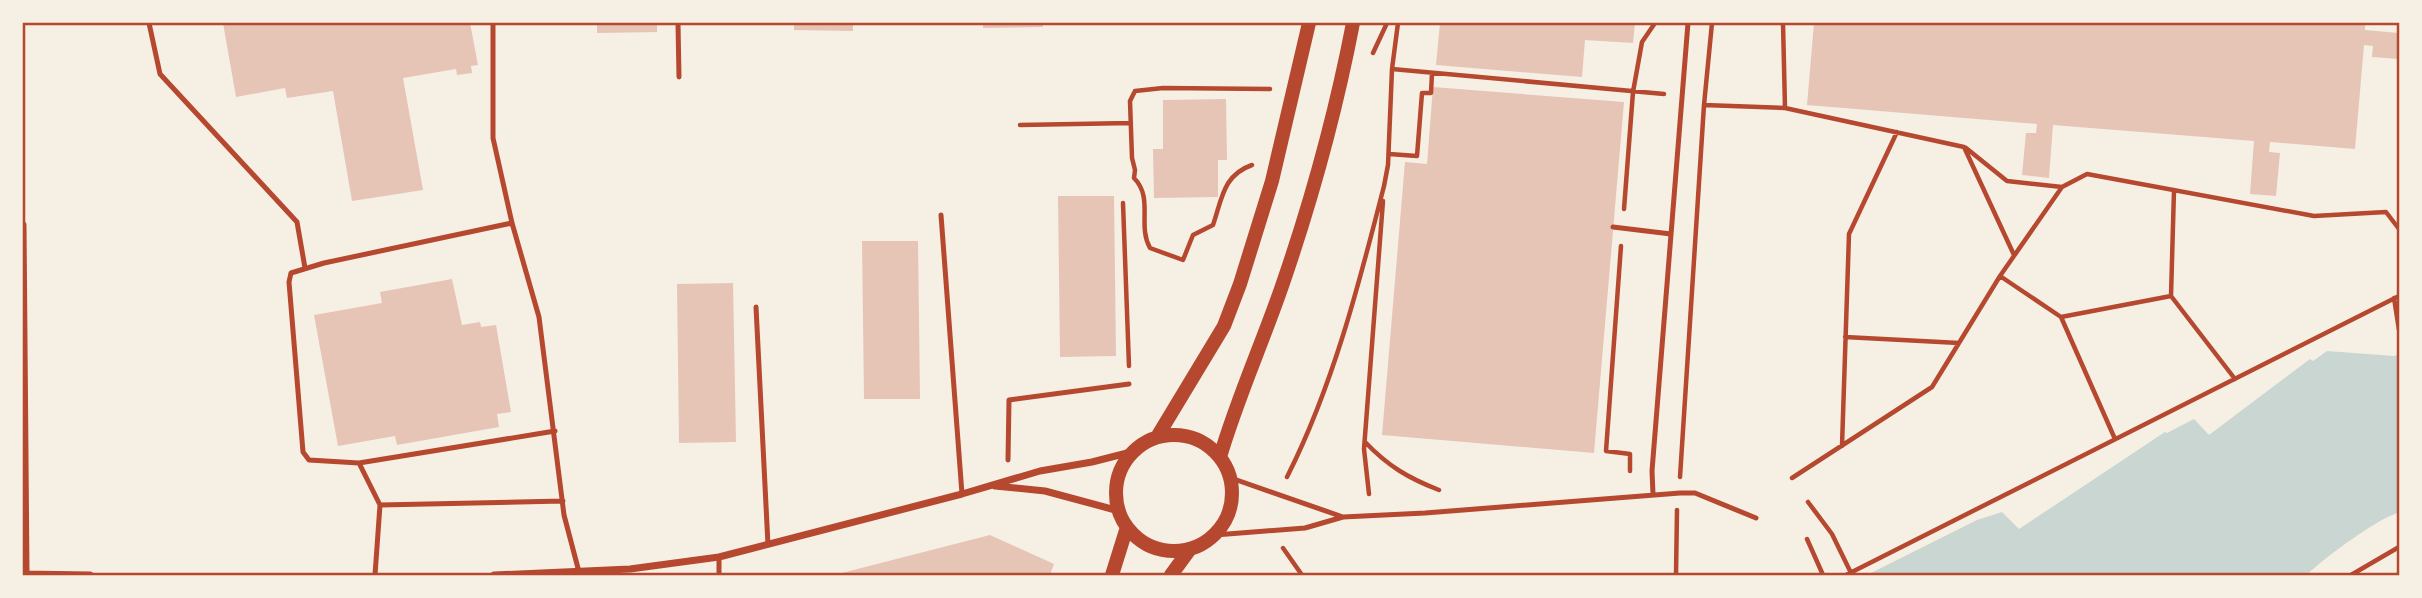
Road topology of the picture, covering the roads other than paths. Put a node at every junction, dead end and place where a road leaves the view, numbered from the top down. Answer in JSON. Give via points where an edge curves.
{"nodes":[{"id":1,"x":149,"y":23,"type":"edge"},
{"id":2,"x":493,"y":23,"type":"edge"},
{"id":3,"x":678,"y":23,"type":"edge"},
{"id":4,"x":1309,"y":23,"type":"edge"},
{"id":5,"x":1353,"y":23,"type":"edge"},
{"id":6,"x":1688,"y":23,"type":"edge"},
{"id":7,"x":679,"y":77,"type":"dead end"},
{"id":8,"x":941,"y":215,"type":"dead end"},
{"id":9,"x":512,"y":223,"type":"junction"},
{"id":10,"x":23,"y":225,"type":"edge"},
{"id":11,"x":1613,"y":227,"type":"dead end"},
{"id":12,"x":1671,"y":234,"type":"junction"},
{"id":13,"x":305,"y":268,"type":"junction"},
{"id":14,"x":756,"y":307,"type":"dead end"},
{"id":15,"x":1129,"y":384,"type":"road end"},
{"id":16,"x":555,"y":431,"type":"junction"},
{"id":17,"x":1157,"y":437,"type":"junction"},
{"id":18,"x":1135,"y":451,"type":"junction"},
{"id":19,"x":1220,"y":457,"type":"junction"},
{"id":20,"x":1008,"y":460,"type":"dead end"},
{"id":21,"x":359,"y":463,"type":"junction"},
{"id":22,"x":1231,"y":478,"type":"junction"},
{"id":23,"x":991,"y":486,"type":"junction"},
{"id":24,"x":962,"y":494,"type":"junction"},
{"id":25,"x":1653,"y":494,"type":"junction"},
{"id":26,"x":563,"y":501,"type":"junction"},
{"id":27,"x":380,"y":505,"type":"junction"},
{"id":28,"x":1119,"y":511,"type":"junction"},
{"id":29,"x":1343,"y":517,"type":"junction"},
{"id":30,"x":1756,"y":518,"type":"dead end"},
{"id":31,"x":1127,"y":527,"type":"junction"},
{"id":32,"x":1215,"y":535,"type":"junction"},
{"id":33,"x":768,"y":545,"type":"junction"},
{"id":34,"x":1190,"y":549,"type":"junction"},
{"id":35,"x":719,"y":557,"type":"junction"},
{"id":36,"x":579,"y":572,"type":"junction"},
{"id":37,"x":24,"y":574,"type":"edge"},
{"id":38,"x":90,"y":575,"type":"edge"},
{"id":39,"x":375,"y":575,"type":"edge"},
{"id":40,"x":494,"y":575,"type":"edge"},
{"id":41,"x":719,"y":575,"type":"edge"},
{"id":42,"x":1112,"y":575,"type":"edge"},
{"id":43,"x":1171,"y":575,"type":"edge"}],
"edges":[{"from":1,"to":13,"type":"lane","via":[[160,74],[297,222]]},
{"from":2,"to":9,"type":"lane","via":[[493,138]]},
{"from":3,"to":7,"type":"lane"},
{"from":4,"to":17,"type":"main road","via":[[1272,181],[1240,284],[1224,326]]},
{"from":5,"to":19,"type":"main road","via":[[1319,170]]},
{"from":6,"to":12,"type":"lane"},
{"from":8,"to":24,"type":"lane"},
{"from":9,"to":13,"type":"lane"},
{"from":9,"to":16,"type":"lane","via":[[540,317]]},
{"from":10,"to":37,"type":"street"},
{"from":11,"to":12,"type":"lane"},
{"from":12,"to":25,"type":"lane"},
{"from":13,"to":21,"type":"lane","via":[[291,273],[289,282],[303,452],[309,460]]},
{"from":14,"to":33,"type":"lane"},
{"from":15,"to":20,"type":"lane","via":[[1009,400]]},
{"from":16,"to":21,"type":"lane"},
{"from":16,"to":26,"type":"lane"},
{"from":17,"to":18,"type":"main road"},
{"from":17,"to":19,"type":"main road","via":[[1190,437]]},
{"from":18,"to":23,"type":"street"},
{"from":18,"to":28,"type":"main road","via":[[1118,478]]},
{"from":19,"to":22,"type":"main road"},
{"from":21,"to":27,"type":"lane"},
{"from":22,"to":29,"type":"lane"},
{"from":22,"to":32,"type":"main road","via":[[1230,509]]},
{"from":23,"to":24,"type":"street"},
{"from":23,"to":28,"type":"street","via":[[1045,491]]},
{"from":24,"to":33,"type":"street"},
{"from":25,"to":29,"type":"lane"},
{"from":25,"to":30,"type":"lane","via":[[1695,492]]},
{"from":26,"to":27,"type":"lane"},
{"from":26,"to":36,"type":"lane"},
{"from":27,"to":39,"type":"lane"},
{"from":28,"to":31,"type":"main road"},
{"from":29,"to":32,"type":"lane","via":[[1305,527]]},
{"from":31,"to":34,"type":"main road","via":[[1155,548]]},
{"from":31,"to":42,"type":"main road"},
{"from":32,"to":34,"type":"main road"},
{"from":33,"to":35,"type":"street"},
{"from":34,"to":43,"type":"main road"},
{"from":35,"to":36,"type":"street"},
{"from":35,"to":41,"type":"lane"},
{"from":36,"to":40,"type":"street"},
{"from":37,"to":38,"type":"street"}]}
